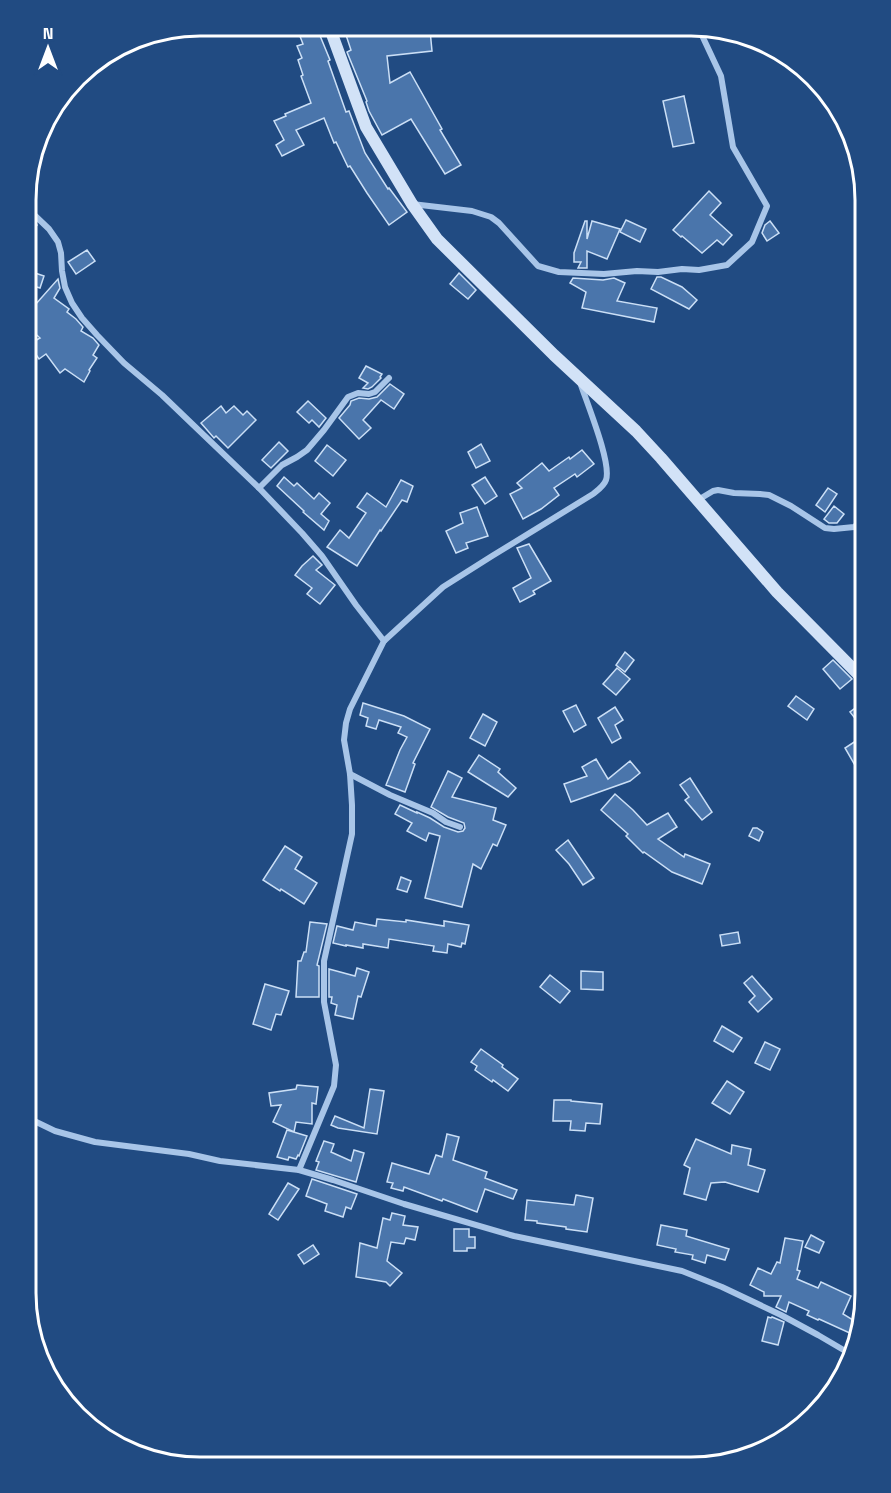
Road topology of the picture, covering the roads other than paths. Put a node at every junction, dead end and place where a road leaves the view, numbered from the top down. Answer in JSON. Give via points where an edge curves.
{"nodes":[{"id":1,"x":333,"y":36,"type":"edge"},
{"id":2,"x":703,"y":37,"type":"edge"},
{"id":3,"x":412,"y":204,"type":"junction"},
{"id":4,"x":36,"y":217,"type":"edge"},
{"id":5,"x":389,"y":378,"type":"dead end"},
{"id":6,"x":579,"y":379,"type":"junction"},
{"id":7,"x":259,"y":488,"type":"junction"},
{"id":8,"x":698,"y":501,"type":"junction"},
{"id":9,"x":855,"y":526,"type":"edge"},
{"id":10,"x":384,"y":641,"type":"junction"},
{"id":11,"x":855,"y":671,"type":"edge"},
{"id":12,"x":350,"y":774,"type":"junction"},
{"id":13,"x":460,"y":827,"type":"dead end"},
{"id":14,"x":36,"y":1122,"type":"edge"},
{"id":15,"x":299,"y":1170,"type":"junction"},
{"id":16,"x":844,"y":1350,"type":"edge"}],
"edges":[{"from":1,"to":3,"type":"street","via":[[366,127]]},
{"from":2,"to":3,"type":"street","via":[[721,76],[733,147],[767,206],[752,242],[727,265],[658,272],[559,272],[538,266],[491,217],[472,210]]},
{"from":3,"to":6,"type":"street","via":[[443,246]]},
{"from":4,"to":7,"type":"street","via":[[58,242],[65,287],[90,327]]},
{"from":5,"to":7,"type":"street","via":[[372,393],[348,397],[307,450],[278,468]]},
{"from":6,"to":8,"type":"street","via":[[636,431]]},
{"from":6,"to":10,"type":"street","via":[[605,461],[606,481],[601,488],[443,587]]},
{"from":7,"to":10,"type":"street","via":[[322,555]]},
{"from":8,"to":9,"type":"street","via":[[718,490],[768,495],[825,528]]},
{"from":8,"to":11,"type":"street","via":[[777,592]]},
{"from":10,"to":12,"type":"street","via":[[346,723],[344,740]]},
{"from":12,"to":13,"type":"street"},
{"from":12,"to":15,"type":"street","via":[[351,834],[324,961],[324,1002],[336,1076]]},
{"from":14,"to":15,"type":"street","via":[[95,1142]]},
{"from":15,"to":16,"type":"street","via":[[514,1236],[682,1271],[781,1315]]}]}
